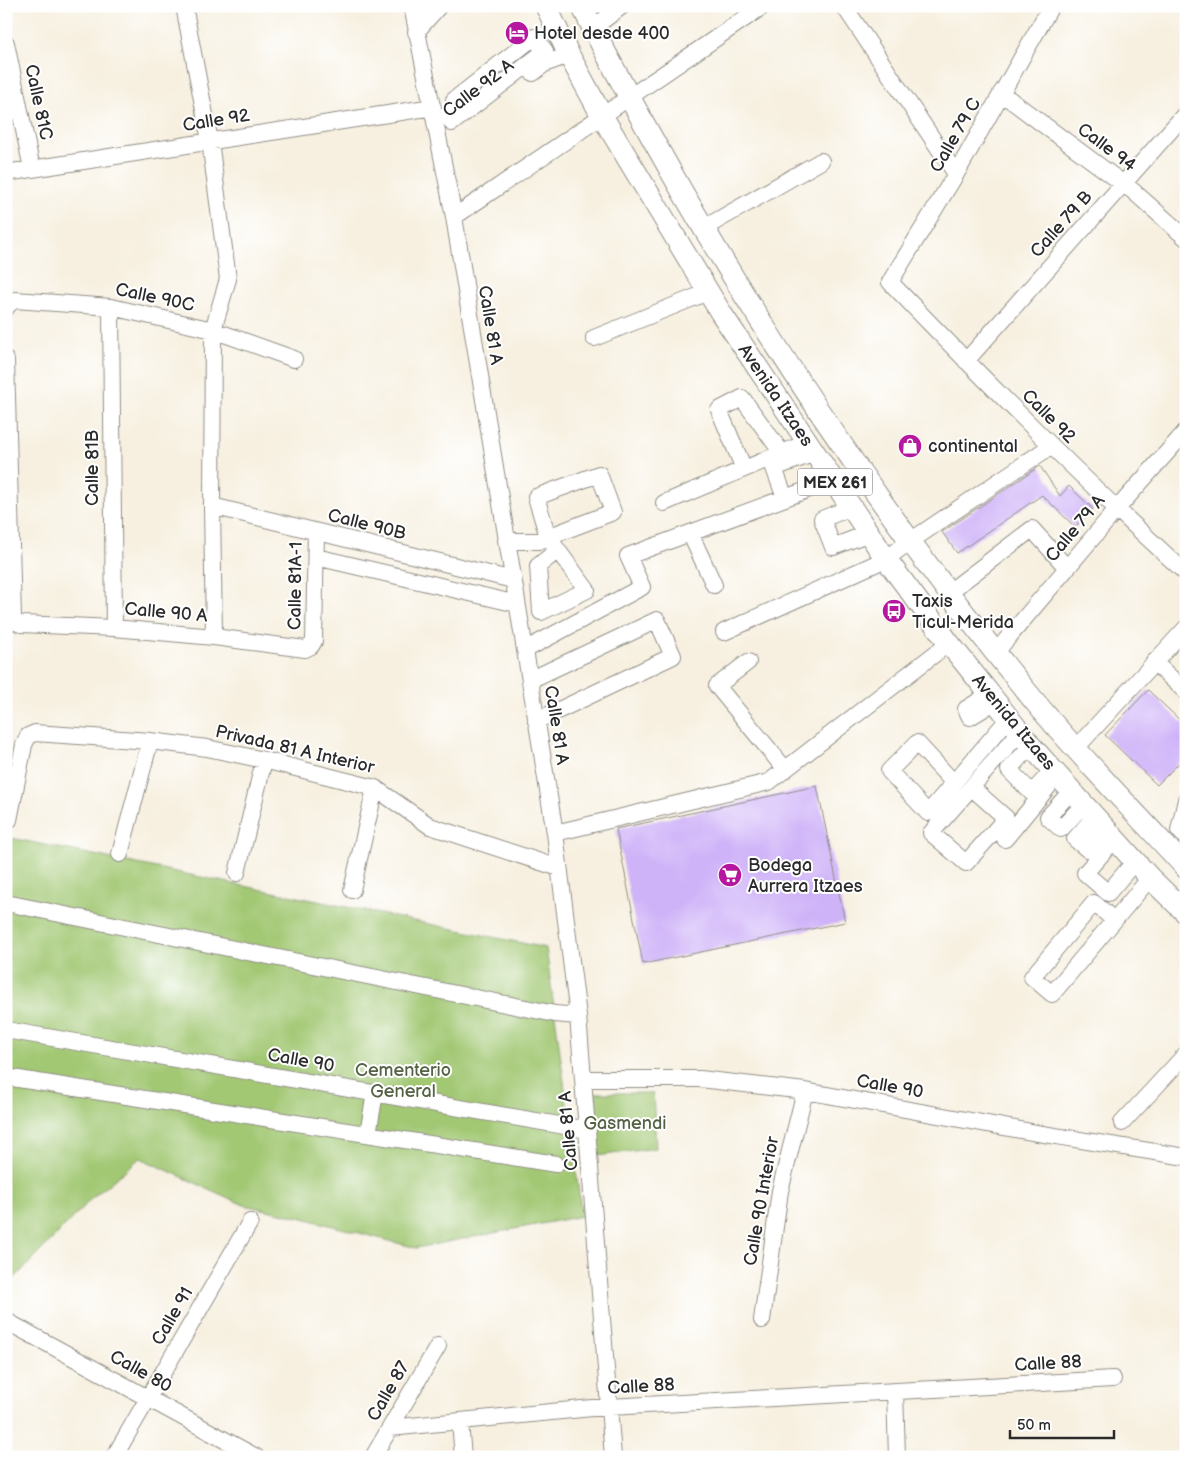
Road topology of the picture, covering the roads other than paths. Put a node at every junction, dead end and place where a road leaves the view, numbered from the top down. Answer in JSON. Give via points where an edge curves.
{"nodes":[{"id":1,"x":184,"y":6,"type":"edge"},
{"id":2,"x":412,"y":6,"type":"edge"},
{"id":3,"x":438,"y":6,"type":"edge"},
{"id":4,"x":546,"y":6,"type":"edge"},
{"id":5,"x":582,"y":6,"type":"edge"},
{"id":6,"x":622,"y":6,"type":"edge"},
{"id":7,"x":763,"y":6,"type":"edge"},
{"id":8,"x":844,"y":6,"type":"edge"},
{"id":9,"x":1051,"y":6,"type":"edge"},
{"id":10,"x":593,"y":28,"type":"junction"},
{"id":11,"x":416,"y":32,"type":"junction"},
{"id":12,"x":6,"y":43,"type":"edge"},
{"id":13,"x":569,"y":55,"type":"junction"},
{"id":14,"x":535,"y":65,"type":"junction"},
{"id":15,"x":1002,"y":94,"type":"junction"},
{"id":16,"x":629,"y":98,"type":"junction"},
{"id":17,"x":433,"y":107,"type":"junction"},
{"id":18,"x":1186,"y":113,"type":"edge"},
{"id":19,"x":602,"y":116,"type":"junction"},
{"id":20,"x":210,"y":141,"type":"junction"},
{"id":21,"x":439,"y":143,"type":"junction"},
{"id":22,"x":821,"y":161,"type":"dead end"},
{"id":23,"x":32,"y":169,"type":"junction"},
{"id":24,"x":6,"y":173,"type":"edge"},
{"id":25,"x":956,"y":174,"type":"junction"},
{"id":26,"x":1123,"y":184,"type":"junction"},
{"id":27,"x":454,"y":217,"type":"junction"},
{"id":28,"x":704,"y":228,"type":"junction"},
{"id":29,"x":1186,"y":238,"type":"edge"},
{"id":30,"x":890,"y":282,"type":"joint"},
{"id":31,"x":708,"y":292,"type":"junction"},
{"id":32,"x":745,"y":297,"type":"junction"},
{"id":33,"x":111,"y":307,"type":"junction"},
{"id":34,"x":6,"y":308,"type":"edge"},
{"id":35,"x":721,"y":313,"type":"junction"},
{"id":36,"x":213,"y":330,"type":"junction"},
{"id":37,"x":594,"y":338,"type":"dead end"},
{"id":38,"x":294,"y":359,"type":"dead end"},
{"id":39,"x":6,"y":360,"type":"edge"},
{"id":40,"x":966,"y":360,"type":"junction"},
{"id":41,"x":1186,"y":431,"type":"edge"},
{"id":42,"x":1051,"y":446,"type":"junction"},
{"id":43,"x":812,"y":448,"type":"junction"},
{"id":44,"x":782,"y":453,"type":"junction"},
{"id":45,"x":744,"y":469,"type":"junction"},
{"id":46,"x":834,"y":480,"type":"junction"},
{"id":47,"x":785,"y":498,"type":"junction"},
{"id":48,"x":664,"y":503,"type":"dead end"},
{"id":49,"x":212,"y":506,"type":"junction"},
{"id":50,"x":852,"y":507,"type":"junction"},
{"id":51,"x":1116,"y":510,"type":"junction"},
{"id":52,"x":316,"y":532,"type":"junction"},
{"id":53,"x":690,"y":533,"type":"junction"},
{"id":54,"x":869,"y":533,"type":"junction"},
{"id":55,"x":548,"y":537,"type":"junction"},
{"id":56,"x":506,"y":541,"type":"junction"},
{"id":57,"x":909,"y":542,"type":"junction"},
{"id":58,"x":558,"y":550,"type":"dead end"},
{"id":59,"x":316,"y":557,"type":"junction"},
{"id":60,"x":886,"y":559,"type":"junction"},
{"id":61,"x":1067,"y":568,"type":"junction"},
{"id":62,"x":1186,"y":573,"type":"edge"},
{"id":63,"x":512,"y":580,"type":"junction"},
{"id":64,"x":714,"y":585,"type":"dead end"},
{"id":65,"x":949,"y":592,"type":"junction"},
{"id":66,"x":517,"y":604,"type":"junction"},
{"id":67,"x":114,"y":628,"type":"junction"},
{"id":68,"x":1186,"y":628,"type":"edge"},
{"id":69,"x":724,"y":632,"type":"dead end"},
{"id":70,"x":214,"y":637,"type":"junction"},
{"id":71,"x":314,"y":641,"type":"joint"},
{"id":72,"x":949,"y":643,"type":"junction"},
{"id":73,"x":525,"y":650,"type":"junction"},
{"id":74,"x":996,"y":652,"type":"junction"},
{"id":75,"x":748,"y":662,"type":"dead end"},
{"id":76,"x":1154,"y":662,"type":"junction"},
{"id":77,"x":530,"y":680,"type":"junction"},
{"id":78,"x":1183,"y":686,"type":"edge"},
{"id":79,"x":1038,"y":705,"type":"junction"},
{"id":80,"x":536,"y":721,"type":"junction"},
{"id":81,"x":1019,"y":730,"type":"junction"},
{"id":82,"x":150,"y":741,"type":"junction"},
{"id":83,"x":1076,"y":748,"type":"junction"},
{"id":84,"x":264,"y":760,"type":"junction"},
{"id":85,"x":785,"y":769,"type":"junction"},
{"id":86,"x":11,"y":777,"type":"edge"},
{"id":87,"x":954,"y":783,"type":"dead end"},
{"id":88,"x":375,"y":788,"type":"junction"},
{"id":89,"x":972,"y":788,"type":"junction"},
{"id":90,"x":1186,"y":800,"type":"edge"},
{"id":91,"x":1081,"y":801,"type":"junction"},
{"id":92,"x":9,"y":820,"type":"dead end"},
{"id":93,"x":555,"y":833,"type":"junction"},
{"id":94,"x":1185,"y":836,"type":"edge"},
{"id":95,"x":1008,"y":842,"type":"dead end"},
{"id":96,"x":1170,"y":850,"type":"junction"},
{"id":97,"x":120,"y":854,"type":"dead end"},
{"id":98,"x":1135,"y":861,"type":"junction"},
{"id":99,"x":559,"y":868,"type":"junction"},
{"id":100,"x":1186,"y":868,"type":"edge"},
{"id":101,"x":237,"y":873,"type":"dead end"},
{"id":102,"x":1150,"y":878,"type":"junction"},
{"id":103,"x":352,"y":890,"type":"dead end"},
{"id":104,"x":6,"y":903,"type":"edge"},
{"id":105,"x":1186,"y":913,"type":"edge"},
{"id":106,"x":1114,"y":920,"type":"junction"},
{"id":107,"x":578,"y":1016,"type":"junction"},
{"id":108,"x":6,"y":1030,"type":"edge"},
{"id":109,"x":1186,"y":1054,"type":"edge"},
{"id":110,"x":6,"y":1076,"type":"edge"},
{"id":111,"x":584,"y":1079,"type":"junction"},
{"id":112,"x":805,"y":1091,"type":"junction"},
{"id":113,"x":375,"y":1093,"type":"junction"},
{"id":114,"x":1122,"y":1123,"type":"dead end"},
{"id":115,"x":588,"y":1130,"type":"junction"},
{"id":116,"x":368,"y":1134,"type":"junction"},
{"id":117,"x":1186,"y":1157,"type":"edge"},
{"id":118,"x":556,"y":1164,"type":"dead end"},
{"id":119,"x":250,"y":1222,"type":"dead end"},
{"id":120,"x":762,"y":1320,"type":"dead end"},
{"id":121,"x":6,"y":1321,"type":"edge"},
{"id":122,"x":438,"y":1346,"type":"dead end"},
{"id":123,"x":1113,"y":1379,"type":"dead end"},
{"id":124,"x":895,"y":1391,"type":"junction"},
{"id":125,"x":148,"y":1398,"type":"junction"},
{"id":126,"x":610,"y":1407,"type":"junction"},
{"id":127,"x":460,"y":1422,"type":"junction"},
{"id":128,"x":390,"y":1428,"type":"junction"},
{"id":129,"x":114,"y":1457,"type":"edge"},
{"id":130,"x":256,"y":1457,"type":"edge"},
{"id":131,"x":373,"y":1457,"type":"edge"},
{"id":132,"x":463,"y":1457,"type":"edge"},
{"id":133,"x":613,"y":1457,"type":"edge"},
{"id":134,"x":897,"y":1457,"type":"edge"}],
"edges":[{"from":1,"to":20,"type":"street"},
{"from":2,"to":11,"type":"street","name":"Calle 81 A"},
{"from":3,"to":11,"type":"street"},
{"from":4,"to":13,"type":"main road","name":"Avenida Itzaes","number":"MEX 261"},
{"from":5,"to":10,"type":"main road","name":"Avenida Itzaes","number":"MEX 261"},
{"from":6,"to":10,"type":"street"},
{"from":7,"to":16,"type":"street"},
{"from":8,"to":25,"type":"street"},
{"from":9,"to":15,"type":"street","name":"Calle 79 C"},
{"from":10,"to":16,"type":"main road","name":"Avenida Itzaes","number":"MEX 261"},
{"from":11,"to":17,"type":"street","name":"Calle 81 A"},
{"from":12,"to":23,"type":"street","name":"Calle 81C"},
{"from":13,"to":14,"type":"street","name":"Calle 92 A"},
{"from":13,"to":19,"type":"main road","name":"Avenida Itzaes","number":"MEX 261"},
{"from":14,"to":14,"type":"street","via":[[545,52],[534,37],[454,100],[458,105],[448,113],[452,123]]},
{"from":14,"to":21,"type":"street","name":"Calle 92 A"},
{"from":15,"to":25,"type":"street","name":"Calle 79 C"},
{"from":15,"to":26,"type":"street","name":"Calle 94"},
{"from":16,"to":19,"type":"street"},
{"from":16,"to":28,"type":"main road","name":"Avenida Itzaes","number":"MEX 261"},
{"from":17,"to":20,"type":"street","name":"Calle 92"},
{"from":17,"to":21,"type":"street","name":"Calle 81 A"},
{"from":18,"to":26,"type":"street","name":"Calle 79 B"},
{"from":19,"to":27,"type":"street"},
{"from":19,"to":31,"type":"main road","name":"Avenida Itzaes","number":"MEX 261"},
{"from":20,"to":23,"type":"street","name":"Calle 92"},
{"from":20,"to":36,"type":"street","via":[[228,279]]},
{"from":21,"to":27,"type":"street","name":"Calle 81 A"},
{"from":22,"to":28,"type":"street"},
{"from":23,"to":24,"type":"street","name":"Calle 92"},
{"from":25,"to":30,"type":"street","name":"Calle 79 C"},
{"from":26,"to":29,"type":"street","name":"Calle 94"},
{"from":26,"to":40,"type":"street","name":"Calle 79 B"},
{"from":27,"to":56,"type":"street","name":"Calle 81 A"},
{"from":28,"to":32,"type":"main road","name":"Avenida Itzaes","number":"MEX 261"},
{"from":30,"to":40,"type":"street","name":"Calle 92"},
{"from":31,"to":35,"type":"main road","name":"Avenida Itzaes","number":"MEX 261"},
{"from":31,"to":37,"type":"street"},
{"from":32,"to":35,"type":"main road"},
{"from":32,"to":57,"type":"main road","name":"Avenida Itzaes","number":"MEX 261"},
{"from":33,"to":34,"type":"street","name":"Calle 90C","via":[[15,300]]},
{"from":33,"to":36,"type":"street","name":"Calle 90C"},
{"from":33,"to":67,"type":"street","name":"Calle 81B"},
{"from":35,"to":43,"type":"main road","name":"Avenida Itzaes","number":"MEX 261"},
{"from":36,"to":38,"type":"street","name":"Calle 90C"},
{"from":36,"to":49,"type":"street"},
{"from":39,"to":67,"type":"street","name":"Calle 90 A","via":[[13,618],[21,624]]},
{"from":40,"to":42,"type":"street","name":"Calle 92"},
{"from":41,"to":51,"type":"street","name":"Calle 79 A"},
{"from":42,"to":51,"type":"street","name":"Calle 92"},
{"from":42,"to":57,"type":"street"},
{"from":43,"to":44,"type":"street"},
{"from":43,"to":46,"type":"main road","name":"Avenida Itzaes","number":"MEX 261"},
{"from":43,"to":47,"type":"street","via":[[774,468]]},
{"from":44,"to":45,"type":"street"},
{"from":44,"to":45,"type":"street","via":[[742,398],[718,410]]},
{"from":45,"to":48,"type":"street"},
{"from":46,"to":47,"type":"street"},
{"from":46,"to":50,"type":"main road","name":"Avenida Itzaes","number":"MEX 261"},
{"from":47,"to":53,"type":"street"},
{"from":49,"to":52,"type":"street","name":"Calle 90B"},
{"from":49,"to":70,"type":"street"},
{"from":50,"to":54,"type":"main road","name":"Avenida Itzaes","number":"MEX 261"},
{"from":50,"to":54,"type":"street","via":[[822,519],[834,547]]},
{"from":51,"to":61,"type":"street","name":"Calle 79 A"},
{"from":51,"to":62,"type":"street","name":"Calle 92"},
{"from":52,"to":59,"type":"street","name":"Calle 81A-1"},
{"from":52,"to":63,"type":"street","name":"Calle 90B"},
{"from":53,"to":64,"type":"street"},
{"from":53,"to":73,"type":"street","via":[[628,556],[642,587]]},
{"from":54,"to":60,"type":"main road","name":"Avenida Itzaes","number":"MEX 261"},
{"from":55,"to":55,"type":"street","via":[[613,512],[599,474],[536,497]]},
{"from":55,"to":56,"type":"street","via":[[539,541]]},
{"from":55,"to":58,"type":"street"},
{"from":56,"to":63,"type":"street","name":"Calle 81 A"},
{"from":57,"to":60,"type":"street"},
{"from":57,"to":65,"type":"main road","name":"Avenida Itzaes","number":"MEX 261"},
{"from":59,"to":66,"type":"street"},
{"from":59,"to":71,"type":"street","name":"Calle 81A-1"},
{"from":60,"to":69,"type":"street"},
{"from":60,"to":72,"type":"main road","name":"Avenida Itzaes","number":"MEX 261"},
{"from":61,"to":65,"type":"street","via":[[1032,529]]},
{"from":61,"to":74,"type":"street","name":"Calle 79 A"},
{"from":63,"to":66,"type":"street","name":"Calle 81 A"},
{"from":65,"to":74,"type":"main road","name":"Avenida Itzaes","number":"MEX 261"},
{"from":66,"to":73,"type":"street","name":"Calle 81 A"},
{"from":67,"to":70,"type":"street","name":"Calle 90 A"},
{"from":68,"to":76,"type":"street"},
{"from":70,"to":71,"type":"street","name":"Calle 90 A","via":[[305,649]]},
{"from":72,"to":81,"type":"main road","name":"Avenida Itzaes","number":"MEX 261"},
{"from":72,"to":85,"type":"street"},
{"from":73,"to":77,"type":"street","name":"Calle 81 A"},
{"from":74,"to":79,"type":"main road","name":"Avenida Itzaes","number":"MEX 261"},
{"from":75,"to":85,"type":"street","via":[[717,686]]},
{"from":76,"to":78,"type":"street"},
{"from":76,"to":83,"type":"street"},
{"from":77,"to":80,"type":"street","name":"Calle 81 A"},
{"from":77,"to":80,"type":"street","via":[[656,620],[674,656]]},
{"from":79,"to":81,"type":"main road"},
{"from":79,"to":83,"type":"main road","name":"Avenida Itzaes","number":"MEX 261"},
{"from":80,"to":93,"type":"street","name":"Calle 81 A"},
{"from":81,"to":87,"type":"street"},
{"from":81,"to":89,"type":"street"},
{"from":81,"to":91,"type":"main road","name":"Avenida Itzaes","number":"MEX 261"},
{"from":81,"to":91,"type":"street","via":[[1008,770],[1032,792]]},
{"from":82,"to":84,"type":"street","name":"Privada 81 A Interior"},
{"from":82,"to":86,"type":"street","name":"Privada 81 A Interior","via":[[35,733],[28,736]]},
{"from":82,"to":97,"type":"street"},
{"from":83,"to":96,"type":"main road","name":"Avenida Itzaes","number":"MEX 261"},
{"from":84,"to":88,"type":"street","name":"Privada 81 A Interior"},
{"from":84,"to":101,"type":"street"},
{"from":85,"to":93,"type":"street","via":[[769,782]]},
{"from":86,"to":92,"type":"street"},
{"from":88,"to":99,"type":"street","name":"Privada 81 A Interior","via":[[430,826]]},
{"from":88,"to":103,"type":"street"},
{"from":89,"to":89,"type":"street","via":[[932,833],[966,864],[1006,818]]},
{"from":90,"to":94,"type":"street","via":[[1179,830]]},
{"from":91,"to":95,"type":"street"},
{"from":91,"to":98,"type":"main road","name":"Avenida Itzaes","number":"MEX 261"},
{"from":91,"to":98,"type":"street","via":[[1086,873],[1108,893]]},
{"from":93,"to":99,"type":"street","name":"Calle 81 A"},
{"from":94,"to":96,"type":"street"},
{"from":96,"to":100,"type":"main road","name":"Avenida Itzaes","number":"MEX 261"},
{"from":98,"to":102,"type":"main road","name":"Avenida Itzaes","number":"MEX 261"},
{"from":99,"to":107,"type":"street","name":"Calle 81 A"},
{"from":102,"to":105,"type":"main road","name":"Avenida Itzaes","number":"MEX 261"},
{"from":102,"to":106,"type":"street"},
{"from":104,"to":107,"type":"street"},
{"from":106,"to":106,"type":"street","via":[[1052,994],[1032,977],[1094,903]]},
{"from":107,"to":111,"type":"street","name":"Calle 81 A"},
{"from":108,"to":113,"type":"street","name":"Calle 90"},
{"from":109,"to":114,"type":"street"},
{"from":110,"to":116,"type":"street"},
{"from":111,"to":112,"type":"street","name":"Calle 90","via":[[700,1079]]},
{"from":111,"to":115,"type":"street","name":"Calle 81 A"},
{"from":112,"to":117,"type":"street","name":"Calle 90","via":[[1037,1134]]},
{"from":112,"to":120,"type":"street","name":"Calle 90 Interior","via":[[780,1190]]},
{"from":113,"to":115,"type":"street","name":"Calle 90"},
{"from":113,"to":116,"type":"street"},
{"from":115,"to":126,"type":"street","name":"Calle 81 A"},
{"from":116,"to":118,"type":"street"},
{"from":119,"to":125,"type":"street","name":"Calle 91"},
{"from":121,"to":125,"type":"street","name":"Calle 80"},
{"from":122,"to":128,"type":"street","name":"Calle 87"},
{"from":123,"to":124,"type":"street","name":"Calle 88"},
{"from":124,"to":126,"type":"street","name":"Calle 88"},
{"from":124,"to":134,"type":"street"},
{"from":125,"to":129,"type":"street","name":"Calle 91"},
{"from":125,"to":130,"type":"street","name":"Calle 80"},
{"from":126,"to":127,"type":"street","name":"Calle 88"},
{"from":126,"to":133,"type":"street","name":"Calle 81 A"},
{"from":127,"to":128,"type":"street","name":"Calle 88"},
{"from":127,"to":132,"type":"street"},
{"from":128,"to":131,"type":"street","name":"Calle 87"}]}
